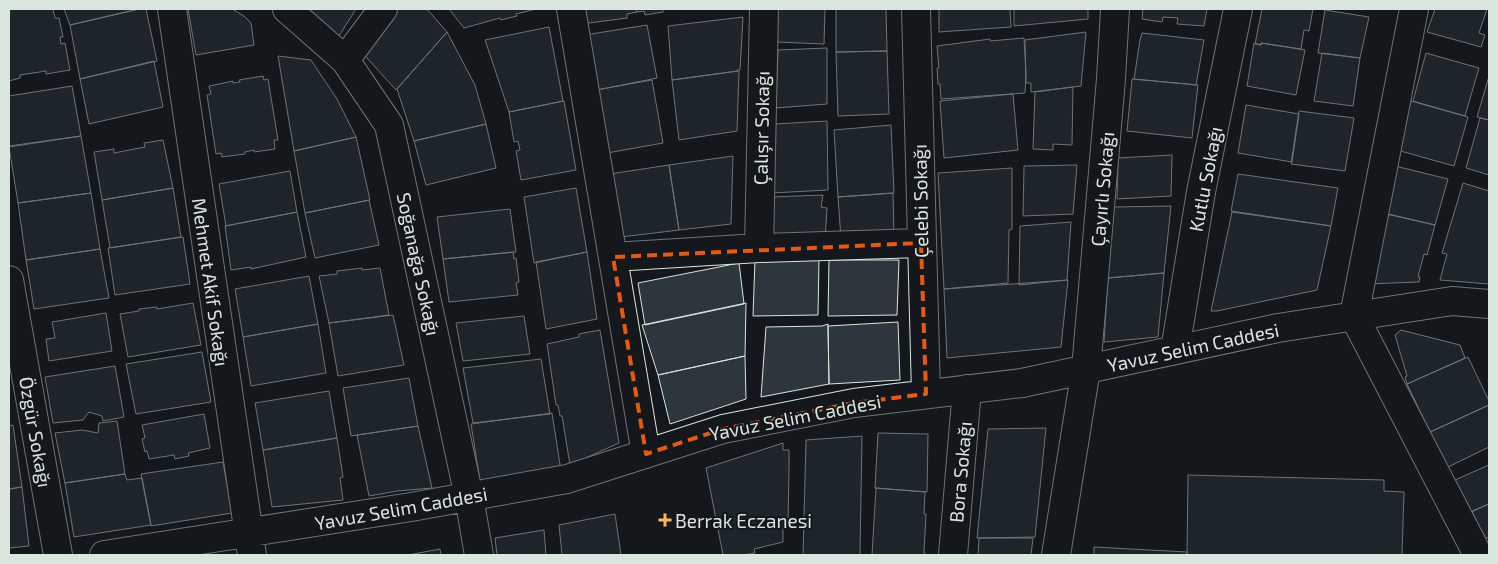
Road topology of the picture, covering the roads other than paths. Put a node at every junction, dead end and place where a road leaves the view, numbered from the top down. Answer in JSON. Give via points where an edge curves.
{"nodes":[{"id":1,"x":172,"y":9,"type":"edge"},
{"id":2,"x":287,"y":9,"type":"edge"},
{"id":3,"x":383,"y":9,"type":"edge"},
{"id":4,"x":571,"y":9,"type":"edge"},
{"id":5,"x":764,"y":9,"type":"edge"},
{"id":6,"x":916,"y":9,"type":"edge"},
{"id":7,"x":1115,"y":9,"type":"edge"},
{"id":8,"x":1238,"y":9,"type":"edge"},
{"id":9,"x":1414,"y":9,"type":"edge"},
{"id":10,"x":345,"y":60,"type":"junction"},
{"id":11,"x":921,"y":243,"type":"junction"},
{"id":12,"x":759,"y":248,"type":"junction"},
{"id":13,"x":613,"y":257,"type":"junction"},
{"id":14,"x":9,"y":280,"type":"edge"},
{"id":15,"x":1489,"y":304,"type":"edge"},
{"id":16,"x":1354,"y":316,"type":"junction"},
{"id":17,"x":1175,"y":350,"type":"junction"},
{"id":18,"x":1086,"y":370,"type":"junction"},
{"id":19,"x":967,"y":389,"type":"junction"},
{"id":20,"x":926,"y":394,"type":"junction"},
{"id":21,"x":646,"y":454,"type":"junction"},
{"id":22,"x":469,"y":497,"type":"junction"},
{"id":23,"x":250,"y":544,"type":"edge"},
{"id":24,"x":58,"y":555,"type":"edge"},
{"id":25,"x":104,"y":555,"type":"edge"},
{"id":26,"x":479,"y":555,"type":"edge"},
{"id":27,"x":953,"y":555,"type":"edge"},
{"id":28,"x":1056,"y":555,"type":"edge"},
{"id":29,"x":1478,"y":555,"type":"edge"}],
"edges":[{"from":1,"to":23,"type":"street","name":"Mehmet Akif Sokağı"},
{"from":2,"to":10,"type":"street","name":"Soğanağa Sokağı"},
{"from":3,"to":10,"type":"street"},
{"from":4,"to":13,"type":"street"},
{"from":5,"to":12,"type":"street","name":"Çalışır Sokağı"},
{"from":6,"to":11,"type":"street","name":"Çelebi Sokağı"},
{"from":7,"to":18,"type":"street","name":"Çayırlı Sokağı"},
{"from":8,"to":17,"type":"street","name":"Kutlu Sokağı","via":[[1201,192]]},
{"from":9,"to":16,"type":"street"},
{"from":10,"to":22,"type":"street","name":"Soğanağa Sokağı","via":[[389,125]]},
{"from":11,"to":12,"type":"street"},
{"from":11,"to":20,"type":"street","name":"Çelebi Sokağı"},
{"from":12,"to":13,"type":"street"},
{"from":13,"to":21,"type":"street"},
{"from":14,"to":24,"type":"street","name":"Özgür Sokağı"},
{"from":15,"to":16,"type":"street","name":"Yavuz Selim Caddesi","via":[[1452,301]]},
{"from":16,"to":17,"type":"street","name":"Yavuz Selim Caddesi"},
{"from":16,"to":29,"type":"street"},
{"from":17,"to":18,"type":"street","name":"Yavuz Selim Caddesi"},
{"from":18,"to":19,"type":"street","name":"Yavuz Selim Caddesi","via":[[1022,383]]},
{"from":18,"to":28,"type":"street","name":"Çayırlı Sokağı"},
{"from":19,"to":20,"type":"street","name":"Yavuz Selim Caddesi"},
{"from":19,"to":27,"type":"street","name":"Bora Sokağı"},
{"from":20,"to":21,"type":"street","name":"Yavuz Selim Caddesi","via":[[854,403],[723,429]]},
{"from":21,"to":22,"type":"street","name":"Yavuz Selim Caddesi","via":[[567,479]]},
{"from":22,"to":23,"type":"street","name":"Yavuz Selim Caddesi"},
{"from":22,"to":26,"type":"street","name":"Soğanağa Sokağı"},
{"from":23,"to":25,"type":"street","name":"Yavuz Selim Caddesi"}]}
